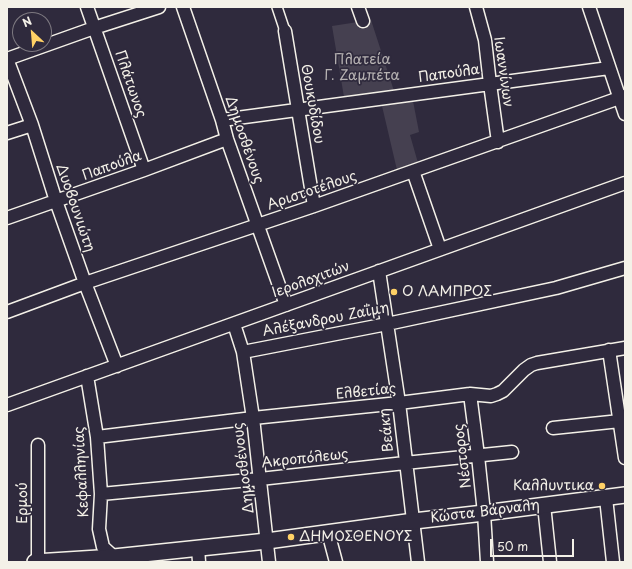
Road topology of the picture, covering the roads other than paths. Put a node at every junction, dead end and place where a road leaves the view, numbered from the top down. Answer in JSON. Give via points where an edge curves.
{"nodes":[{"id":1,"x":87,"y":7,"type":"edge"},
{"id":2,"x":160,"y":7,"type":"edge"},
{"id":3,"x":183,"y":7,"type":"edge"},
{"id":4,"x":277,"y":7,"type":"edge"},
{"id":5,"x":358,"y":7,"type":"edge"},
{"id":6,"x":476,"y":7,"type":"edge"},
{"id":7,"x":589,"y":7,"type":"edge"},
{"id":8,"x":363,"y":21,"type":"dead end"},
{"id":9,"x":94,"y":28,"type":"junction"},
{"id":10,"x":285,"y":30,"type":"joint"},
{"id":11,"x":7,"y":59,"type":"edge"},
{"id":12,"x":609,"y":68,"type":"junction"},
{"id":13,"x":490,"y":84,"type":"junction"},
{"id":14,"x":623,"y":97,"type":"edge"},
{"id":15,"x":298,"y":109,"type":"junction"},
{"id":16,"x":625,"y":114,"type":"edge"},
{"id":17,"x":222,"y":120,"type":"junction"},
{"id":18,"x":32,"y":124,"type":"junction"},
{"id":19,"x":7,"y":133,"type":"edge"},
{"id":20,"x":227,"y":139,"type":"junction"},
{"id":21,"x":498,"y":142,"type":"junction"},
{"id":22,"x":144,"y":170,"type":"junction"},
{"id":23,"x":413,"y":171,"type":"junction"},
{"id":24,"x":625,"y":183,"type":"edge"},
{"id":25,"x":56,"y":202,"type":"junction"},
{"id":26,"x":314,"y":206,"type":"junction"},
{"id":27,"x":7,"y":218,"type":"edge"},
{"id":28,"x":257,"y":226,"type":"junction"},
{"id":29,"x":440,"y":249,"type":"junction"},
{"id":30,"x":625,"y":268,"type":"edge"},
{"id":31,"x":379,"y":271,"type":"junction"},
{"id":32,"x":86,"y":283,"type":"junction"},
{"id":33,"x":286,"y":305,"type":"junction"},
{"id":34,"x":7,"y":312,"type":"edge"},
{"id":35,"x":234,"y":324,"type":"junction"},
{"id":36,"x":387,"y":324,"type":"junction"},
{"id":37,"x":625,"y":348,"type":"edge"},
{"id":38,"x":609,"y":350,"type":"junction"},
{"id":39,"x":243,"y":352,"type":"junction"},
{"id":40,"x":117,"y":366,"type":"junction"},
{"id":41,"x":87,"y":376,"type":"junction"},
{"id":42,"x":470,"y":394,"type":"junction"},
{"id":43,"x":399,"y":403,"type":"junction"},
{"id":44,"x":7,"y":405,"type":"edge"},
{"id":45,"x":253,"y":418,"type":"junction"},
{"id":46,"x":620,"y":421,"type":"junction"},
{"id":47,"x":553,"y":428,"type":"dead end"},
{"id":48,"x":97,"y":437,"type":"junction"},
{"id":49,"x":624,"y":441,"type":"edge"},
{"id":50,"x":38,"y":445,"type":"dead end"},
{"id":51,"x":512,"y":452,"type":"dead end"},
{"id":52,"x":478,"y":456,"type":"junction"},
{"id":53,"x":625,"y":458,"type":"edge"},
{"id":54,"x":406,"y":463,"type":"junction"},
{"id":55,"x":260,"y":479,"type":"junction"},
{"id":56,"x":101,"y":494,"type":"junction"},
{"id":57,"x":625,"y":495,"type":"edge"},
{"id":58,"x":606,"y":498,"type":"junction"},
{"id":59,"x":544,"y":505,"type":"junction"},
{"id":60,"x":484,"y":513,"type":"junction"},
{"id":61,"x":414,"y":521,"type":"junction"},
{"id":62,"x":328,"y":532,"type":"junction"},
{"id":63,"x":267,"y":541,"type":"junction"},
{"id":64,"x":198,"y":555,"type":"edge"},
{"id":65,"x":115,"y":559,"type":"edge"},
{"id":66,"x":37,"y":562,"type":"edge"},
{"id":67,"x":270,"y":562,"type":"edge"},
{"id":68,"x":336,"y":562,"type":"edge"},
{"id":69,"x":418,"y":562,"type":"edge"},
{"id":70,"x":487,"y":562,"type":"edge"},
{"id":71,"x":550,"y":562,"type":"edge"},
{"id":72,"x":613,"y":562,"type":"edge"}],
"edges":[{"from":1,"to":9,"type":"street","name":"Πλάτωνος"},
{"from":2,"to":9,"type":"street"},
{"from":3,"to":17,"type":"street","name":"Δημοσθένους"},
{"from":4,"to":10,"type":"street","name":"Θουκυδίδου"},
{"from":5,"to":8,"type":"street"},
{"from":6,"to":13,"type":"street","name":"Ιωαννίνων","via":[[485,40]]},
{"from":7,"to":12,"type":"street"},
{"from":9,"to":11,"type":"street"},
{"from":9,"to":22,"type":"street","name":"Πλάτωνος"},
{"from":10,"to":15,"type":"street","name":"Θουκυδίδου"},
{"from":11,"to":18,"type":"street","name":"Δυοβουνιώτη"},
{"from":12,"to":13,"type":"street","name":"Παπούλα"},
{"from":12,"to":14,"type":"street"},
{"from":13,"to":15,"type":"street","name":"Παπούλα"},
{"from":13,"to":21,"type":"street","name":"Ιωαννίνων"},
{"from":14,"to":16,"type":"street"},
{"from":14,"to":21,"type":"street","name":"Αριστοτέλους"},
{"from":15,"to":17,"type":"street","name":"Παπούλα"},
{"from":15,"to":26,"type":"street","name":"Θουκυδίδου"},
{"from":17,"to":20,"type":"street","name":"Δημοσθένους"},
{"from":18,"to":19,"type":"street"},
{"from":18,"to":25,"type":"street","name":"Δυοβουνιώτη"},
{"from":20,"to":22,"type":"street","name":"Παπούλα"},
{"from":20,"to":28,"type":"street","name":"Δημοσθένους"},
{"from":21,"to":23,"type":"street","name":"Αριστοτέλους"},
{"from":22,"to":25,"type":"street","name":"Παπούλα"},
{"from":23,"to":26,"type":"street","name":"Αριστοτέλους"},
{"from":23,"to":29,"type":"street"},
{"from":24,"to":29,"type":"street","name":"Ιερολοχιτών"},
{"from":25,"to":27,"type":"street","name":"Παπούλα"},
{"from":25,"to":32,"type":"street","name":"Δυοβουνιώτη"},
{"from":26,"to":28,"type":"street","name":"Αριστοτέλους"},
{"from":28,"to":32,"type":"street","name":"Αριστοτέλους"},
{"from":28,"to":33,"type":"street","name":"Δημοσθένους"},
{"from":29,"to":31,"type":"street","name":"Ιερολοχιτών"},
{"from":30,"to":36,"type":"street","name":"Αλέξανδρου Ζαΐμη","via":[[556,288]]},
{"from":31,"to":33,"type":"street","name":"Ιερολοχιτών"},
{"from":31,"to":36,"type":"street","name":"Βεάκη"},
{"from":32,"to":34,"type":"street","name":"Αριστοτέλους"},
{"from":32,"to":40,"type":"street","name":"Δυοβουνιώτη"},
{"from":33,"to":35,"type":"street","name":"Ιερολοχιτών"},
{"from":35,"to":39,"type":"street","name":"Δημοσθένους"},
{"from":35,"to":40,"type":"street","name":"Ιερολοχιτών"},
{"from":36,"to":39,"type":"street","name":"Αλέξανδρου Ζαΐμη"},
{"from":36,"to":43,"type":"street","name":"Βεάκη"},
{"from":37,"to":38,"type":"street","name":"Ελβετίας"},
{"from":38,"to":42,"type":"street","name":"Ελβετίας","via":[[537,362],[497,394]]},
{"from":38,"to":46,"type":"street"},
{"from":39,"to":45,"type":"street","name":"Δημοσθένους"},
{"from":40,"to":41,"type":"street","name":"Ιερολοχιτών"},
{"from":41,"to":44,"type":"street","name":"Ιερολοχιτών"},
{"from":41,"to":48,"type":"street","name":"Κεφαλληνίας"},
{"from":42,"to":43,"type":"street","name":"Ελβετίας"},
{"from":42,"to":52,"type":"street","name":"Νέστορος"},
{"from":43,"to":45,"type":"street","name":"Ελβετίας"},
{"from":43,"to":54,"type":"street","name":"Βεάκη"},
{"from":45,"to":48,"type":"street","name":"Ελβετίας"},
{"from":45,"to":55,"type":"street","name":"Δημοσθένους"},
{"from":46,"to":47,"type":"street"},
{"from":46,"to":49,"type":"street"},
{"from":48,"to":56,"type":"street","name":"Κεφαλληνίας"},
{"from":49,"to":53,"type":"street"},
{"from":50,"to":66,"type":"street","name":"Ερμού"},
{"from":51,"to":52,"type":"street","name":"Ακροπόλεως"},
{"from":52,"to":54,"type":"street","name":"Ακροπόλεως"},
{"from":52,"to":60,"type":"street","name":"Νέστορος"},
{"from":54,"to":55,"type":"street","name":"Ακροπόλεως"},
{"from":54,"to":61,"type":"street","name":"Βεάκη"},
{"from":55,"to":56,"type":"street","name":"Ακροπόλεως"},
{"from":55,"to":63,"type":"street","name":"Δημοσθένους"},
{"from":56,"to":65,"type":"street","name":"Κεφαλληνίας","via":[[99,529],[103,547]]},
{"from":57,"to":58,"type":"street","name":"Κώστα Βάρναλη"},
{"from":58,"to":59,"type":"street","name":"Κώστα Βάρναλη"},
{"from":58,"to":72,"type":"street"},
{"from":59,"to":60,"type":"street","name":"Κώστα Βάρναλη"},
{"from":59,"to":71,"type":"street"},
{"from":60,"to":61,"type":"street","name":"Κώστα Βάρναλη"},
{"from":60,"to":70,"type":"street","name":"Νέστορος"},
{"from":61,"to":62,"type":"street","name":"Κώστα Βάρναλη"},
{"from":61,"to":69,"type":"street","name":"Βεάκη"},
{"from":62,"to":63,"type":"street","name":"Κώστα Βάρναλη"},
{"from":62,"to":68,"type":"street"},
{"from":63,"to":64,"type":"street","name":"Κώστα Βάρναλη"},
{"from":63,"to":67,"type":"street","name":"Δημοσθένους"},
{"from":64,"to":65,"type":"street","name":"Κώστα Βάρναλη"},
{"from":65,"to":66,"type":"street","name":"Κώστα Βάρναλη"}]}
